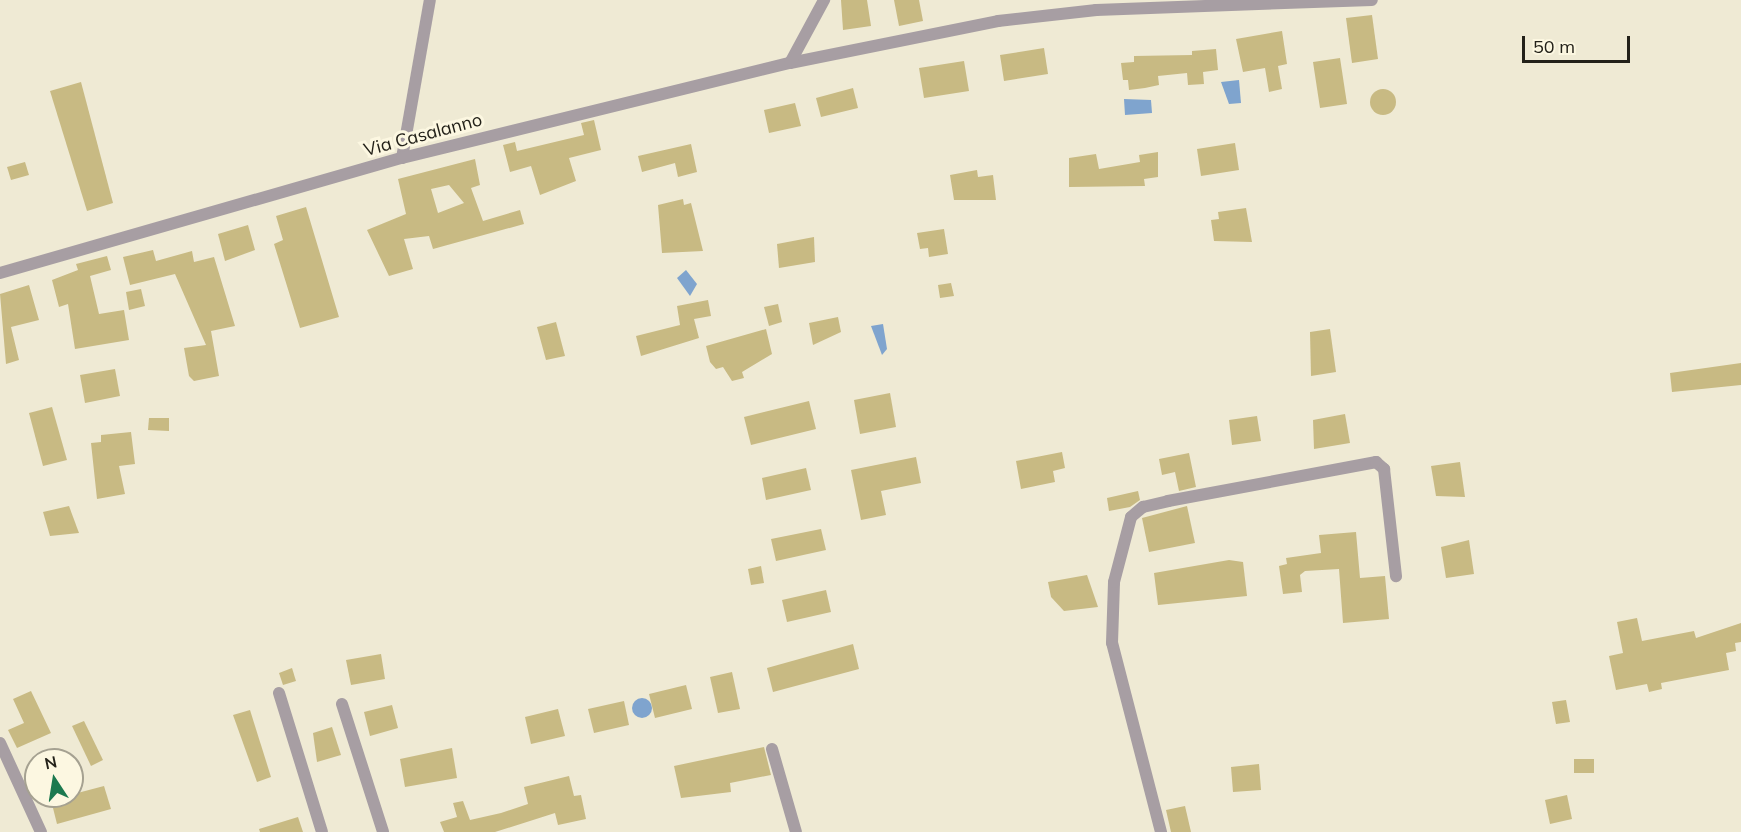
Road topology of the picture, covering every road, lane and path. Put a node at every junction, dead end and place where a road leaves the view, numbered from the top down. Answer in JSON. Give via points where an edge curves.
{"nodes":[{"id":1,"x":430,"y":0,"type":"edge"},
{"id":2,"x":824,"y":0,"type":"edge"},
{"id":3,"x":1372,"y":0,"type":"edge"},
{"id":4,"x":790,"y":63,"type":"junction"},
{"id":5,"x":402,"y":158,"type":"junction"},
{"id":6,"x":0,"y":273,"type":"edge"},
{"id":7,"x":1396,"y":576,"type":"dead end"},
{"id":8,"x":279,"y":693,"type":"dead end"},
{"id":9,"x":342,"y":704,"type":"dead end"},
{"id":10,"x":0,"y":743,"type":"edge"},
{"id":11,"x":772,"y":749,"type":"dead end"},
{"id":12,"x":40,"y":832,"type":"edge"},
{"id":13,"x":322,"y":832,"type":"edge"},
{"id":14,"x":383,"y":832,"type":"edge"},
{"id":15,"x":796,"y":832,"type":"edge"},
{"id":16,"x":1161,"y":832,"type":"edge"}],
"edges":[{"from":1,"to":5,"type":"street"},
{"from":2,"to":4,"type":"street"},
{"from":3,"to":4,"type":"street","name":"Via Casalanno","via":[[1096,10],[998,21]]},
{"from":4,"to":5,"type":"street","name":"Via Casalanno"},
{"from":5,"to":6,"type":"street","name":"Via Casalanno"},
{"from":7,"to":16,"type":"street","via":[[1384,469],[1376,462],[1168,501],[1143,507],[1131,517],[1114,582],[1112,643]]},
{"from":8,"to":13,"type":"street"},
{"from":9,"to":14,"type":"street"},
{"from":10,"to":12,"type":"street"},
{"from":11,"to":15,"type":"street"}]}
